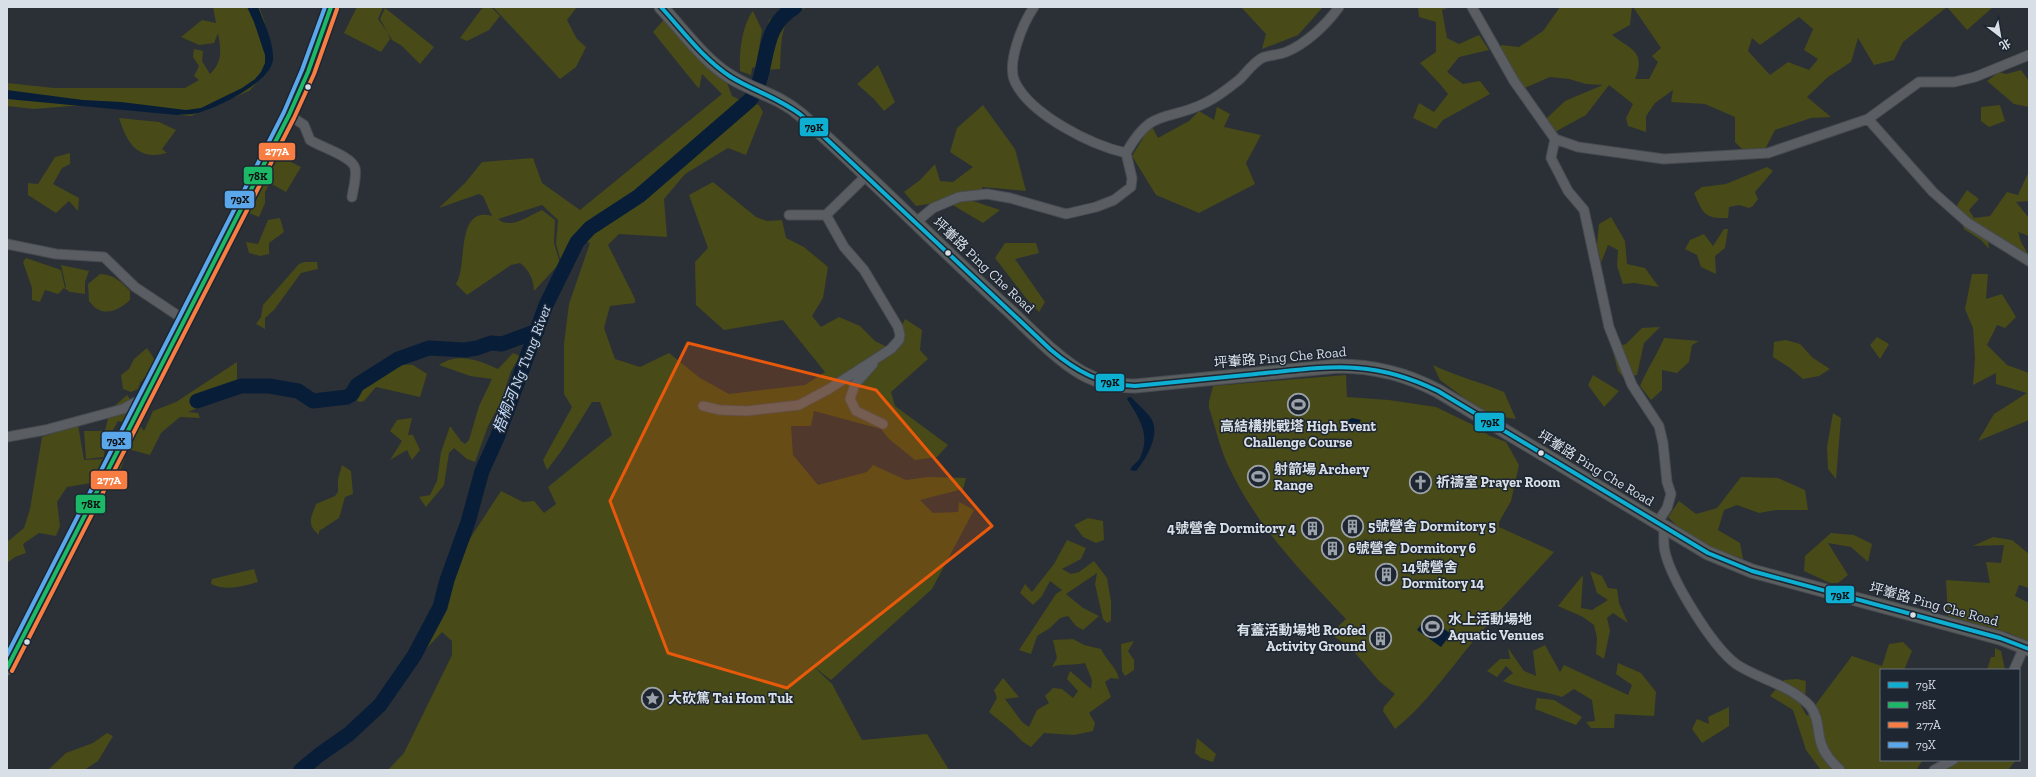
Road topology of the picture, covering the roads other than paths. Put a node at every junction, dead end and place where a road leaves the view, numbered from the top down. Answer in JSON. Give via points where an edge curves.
{"nodes":[{"id":1,"x":331,"y":7,"type":"edge"},
{"id":2,"x":661,"y":7,"type":"edge"},
{"id":3,"x":1034,"y":7,"type":"edge"},
{"id":4,"x":1340,"y":7,"type":"edge"},
{"id":5,"x":1472,"y":7,"type":"edge"},
{"id":6,"x":2029,"y":55,"type":"edge"},
{"id":7,"x":289,"y":115,"type":"junction"},
{"id":8,"x":1868,"y":119,"type":"junction"},
{"id":9,"x":1555,"y":140,"type":"junction"},
{"id":10,"x":1126,"y":153,"type":"junction"},
{"id":11,"x":866,"y":176,"type":"junction"},
{"id":12,"x":352,"y":197,"type":"dead end"},
{"id":13,"x":826,"y":214,"type":"junction"},
{"id":14,"x":789,"y":215,"type":"dead end"},
{"id":15,"x":915,"y":223,"type":"junction"},
{"id":16,"x":7,"y":244,"type":"edge"},
{"id":17,"x":2029,"y":261,"type":"edge"},
{"id":18,"x":185,"y":319,"type":"junction"},
{"id":19,"x":879,"y":357,"type":"junction"},
{"id":20,"x":146,"y":396,"type":"junction"},
{"id":21,"x":703,"y":406,"type":"dead end"},
{"id":22,"x":883,"y":424,"type":"dead end"},
{"id":23,"x":7,"y":437,"type":"edge"},
{"id":24,"x":1661,"y":525,"type":"junction"},
{"id":25,"x":2026,"y":648,"type":"edge"},
{"id":26,"x":7,"y":668,"type":"edge"},
{"id":27,"x":2015,"y":669,"type":"edge"},
{"id":28,"x":1951,"y":761,"type":"edge"},
{"id":29,"x":1840,"y":770,"type":"edge"},
{"id":30,"x":1934,"y":770,"type":"edge"}],
"edges":[{"from":1,"to":7,"type":"street","via":[[308,72]]},
{"from":2,"to":11,"type":"street","name":"坪輋路 Ping Che Road","via":[[723,72],[768,94],[800,115]]},
{"from":3,"to":10,"type":"street","via":[[1020,33],[1013,74],[1015,81],[1042,113],[1090,142]]},
{"from":4,"to":10,"type":"street","via":[[1298,45],[1285,52],[1263,58],[1209,101],[1197,107],[1156,118],[1146,124]]},
{"from":5,"to":9,"type":"street","via":[[1514,81]]},
{"from":6,"to":8,"type":"street","via":[[1975,77],[1954,82],[1919,82]]},
{"from":7,"to":12,"type":"street","via":[[304,126],[310,140],[353,164],[355,171]]},
{"from":7,"to":18,"type":"street"},
{"from":8,"to":9,"type":"street","via":[[1768,153],[1664,159],[1578,147]]},
{"from":8,"to":17,"type":"street","via":[[1933,192],[1963,219]]},
{"from":9,"to":24,"type":"street","via":[[1551,158],[1568,192],[1584,210],[1609,327],[1632,385],[1659,426],[1671,494]]},
{"from":10,"to":15,"type":"street","via":[[1132,178],[1131,187],[1114,200],[1096,207],[1066,214],[987,194],[959,197],[933,208]]},
{"from":11,"to":13,"type":"street"},
{"from":11,"to":15,"type":"street","name":"坪輋路 Ping Che Road"},
{"from":13,"to":14,"type":"street"},
{"from":13,"to":19,"type":"street","via":[[844,247],[864,270],[898,327],[900,335],[896,344]]},
{"from":15,"to":24,"type":"street","name":"坪輋路 Ping Che Road","via":[[1062,358],[1094,379],[1114,385],[1135,386],[1338,366],[1394,372],[1438,391]]},
{"from":16,"to":18,"type":"street","via":[[56,254],[104,257],[135,286]]},
{"from":18,"to":20,"type":"street"},
{"from":19,"to":21,"type":"street","via":[[799,405],[747,411],[720,410]]},
{"from":19,"to":22,"type":"street","via":[[855,384],[850,399],[856,411]]},
{"from":20,"to":23,"type":"street","via":[[123,409],[45,430]]},
{"from":20,"to":26,"type":"street"},
{"from":24,"to":25,"type":"street","name":"坪輋路 Ping Che Road","via":[[1708,554],[1752,571],[1984,633]]},
{"from":24,"to":29,"type":"street","via":[[1667,558],[1690,605],[1708,632],[1738,665],[1775,682],[1811,708],[1816,716],[1821,743],[1826,754]]},
{"from":25,"to":27,"type":"street"},
{"from":28,"to":30,"type":"street"}]}
